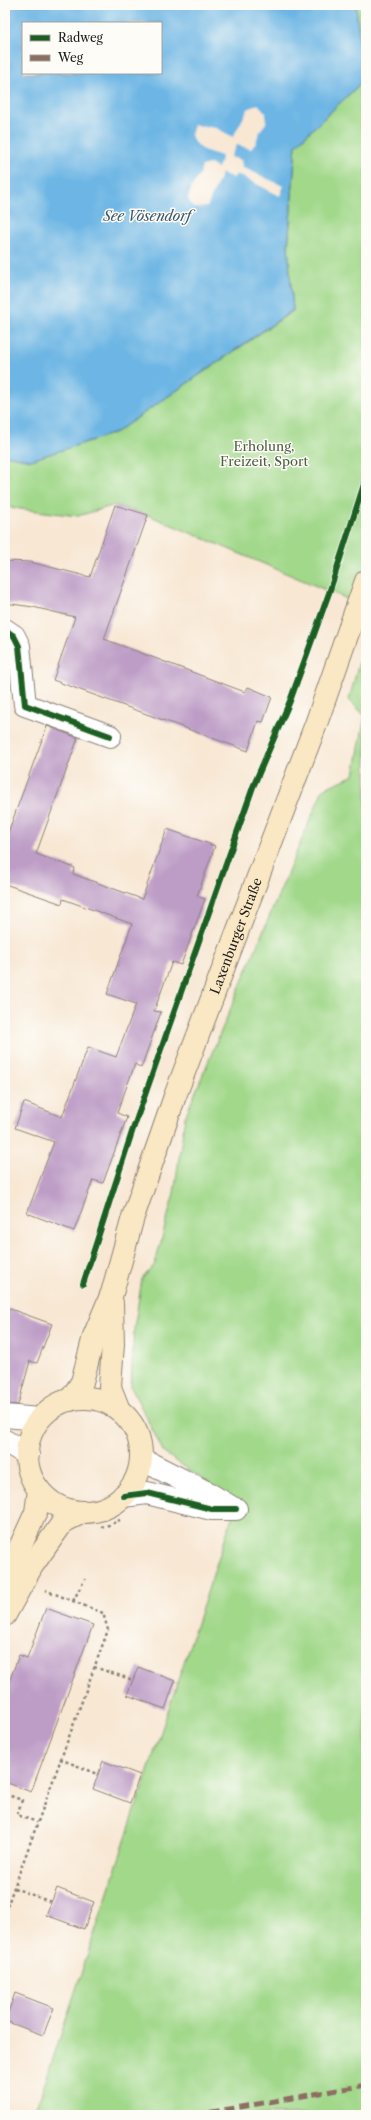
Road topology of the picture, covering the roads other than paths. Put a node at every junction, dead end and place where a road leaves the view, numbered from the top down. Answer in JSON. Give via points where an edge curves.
{"nodes":[{"id":1,"x":366,"y":581,"type":"edge"},
{"id":2,"x":5,"y":630,"type":"edge"},
{"id":3,"x":110,"y":736,"type":"dead end"},
{"id":4,"x":112,"y":1293,"type":"junction"},
{"id":5,"x":70,"y":1400,"type":"junction"},
{"id":6,"x":120,"y":1410,"type":"junction"},
{"id":7,"x":5,"y":1416,"type":"edge"},
{"id":8,"x":39,"y":1419,"type":"junction"},
{"id":9,"x":5,"y":1441,"type":"edge"},
{"id":10,"x":28,"y":1455,"type":"junction"},
{"id":11,"x":141,"y":1459,"type":"junction"},
{"id":12,"x":39,"y":1490,"type":"junction"},
{"id":13,"x":124,"y":1507,"type":"junction"},
{"id":14,"x":90,"y":1519,"type":"junction"},
{"id":15,"x":5,"y":1580,"type":"edge"},
{"id":16,"x":5,"y":1615,"type":"edge"}],
"edges":[{"from":1,"to":4,"type":"main road","name":"Laxenburger Straße","via":[[316,724],[175,1096],[133,1217]]},
{"from":2,"to":3,"type":"street","via":[[14,636],[20,646],[25,705]]},
{"from":4,"to":5,"type":"main road","name":"Laxenburger Straße","via":[[94,1336],[82,1382]]},
{"from":4,"to":6,"type":"main road","name":"Laxenburger Straße","via":[[113,1344],[110,1387]]},
{"from":5,"to":6,"type":"main road","via":[[102,1400]]},
{"from":5,"to":8,"type":"main road","via":[[49,1409]]},
{"from":6,"to":11,"type":"main road","via":[[132,1423]]},
{"from":7,"to":8,"type":"street"},
{"from":8,"to":10,"type":"main road","via":[[30,1437]]},
{"from":9,"to":10,"type":"street"},
{"from":10,"to":12,"type":"main road","via":[[29,1470]]},
{"from":11,"to":13,"type":"main road"},
{"from":11,"to":13,"type":"street","via":[[236,1510],[212,1509],[147,1493]]},
{"from":12,"to":14,"type":"main road","via":[[54,1503]]},
{"from":12,"to":15,"type":"main road","via":[[36,1512]]},
{"from":13,"to":14,"type":"main road","via":[[114,1504],[96,1511]]},
{"from":14,"to":16,"type":"main road","via":[[63,1522],[32,1566]]}]}
